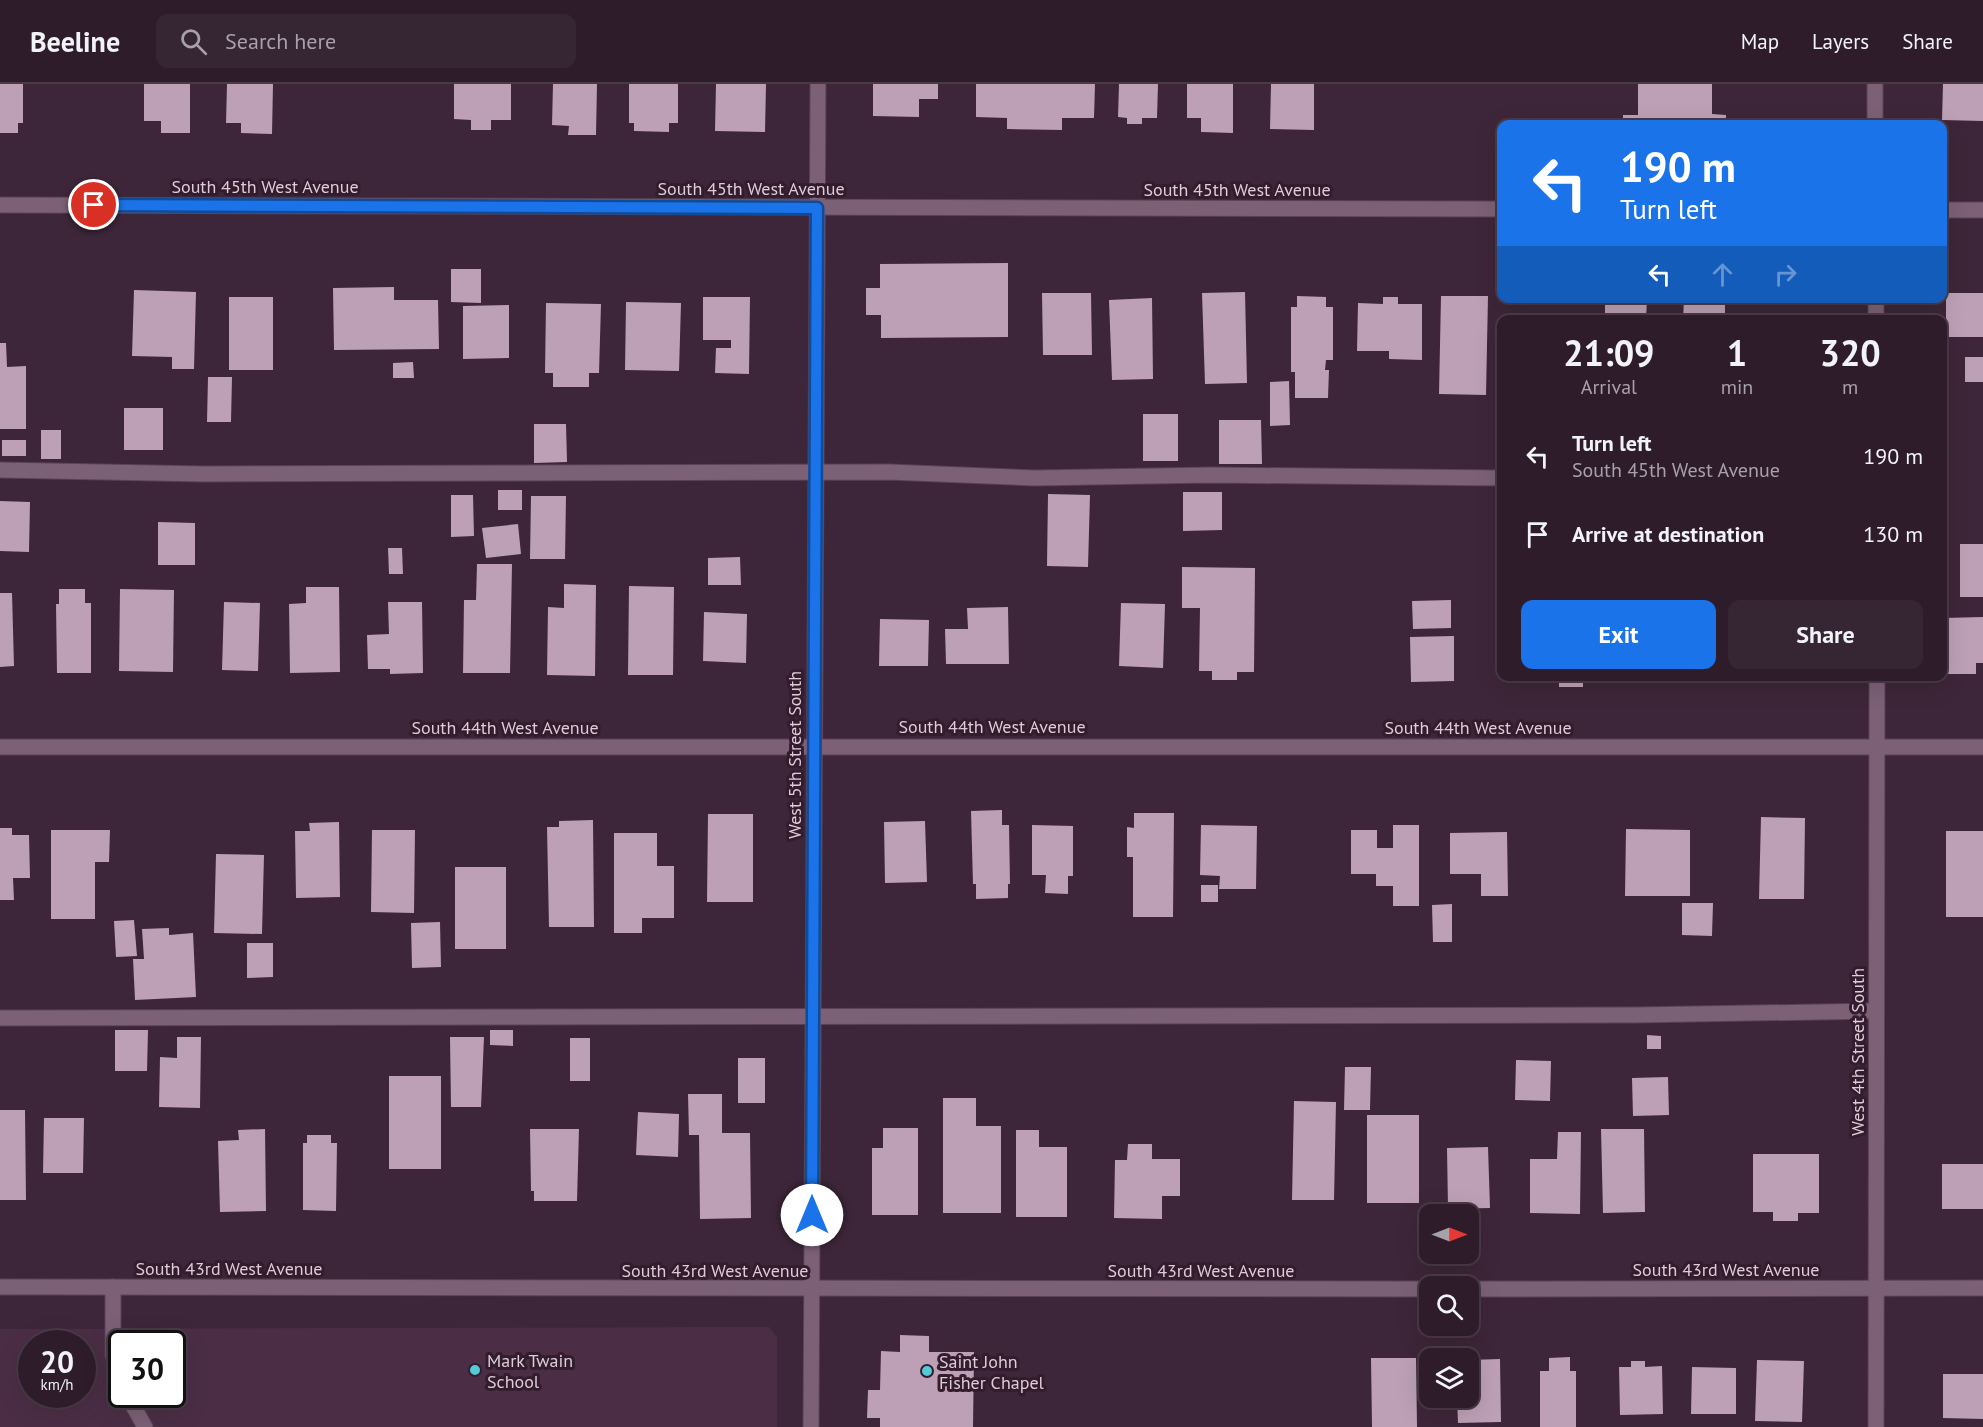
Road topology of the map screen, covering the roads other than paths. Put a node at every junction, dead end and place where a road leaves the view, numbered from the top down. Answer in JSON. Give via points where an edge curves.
{"nodes":[{"id":1,"x":818,"y":84,"type":"edge"},
{"id":2,"x":1875,"y":84,"type":"edge"},
{"id":3,"x":1875,"y":120,"type":"edge"},
{"id":4,"x":0,"y":205,"type":"edge"},
{"id":5,"x":817,"y":208,"type":"junction"},
{"id":6,"x":1497,"y":209,"type":"edge"},
{"id":7,"x":1947,"y":210,"type":"edge"},
{"id":8,"x":1983,"y":210,"type":"edge"},
{"id":9,"x":0,"y":470,"type":"edge"},
{"id":10,"x":816,"y":472,"type":"junction"},
{"id":11,"x":1497,"y":478,"type":"edge"},
{"id":12,"x":1877,"y":681,"type":"edge"},
{"id":13,"x":813,"y":746,"type":"junction"},
{"id":14,"x":1877,"y":746,"type":"junction"},
{"id":15,"x":0,"y":747,"type":"edge"},
{"id":16,"x":1983,"y":747,"type":"edge"},
{"id":17,"x":1876,"y":1011,"type":"junction"},
{"id":18,"x":812,"y":1016,"type":"junction"},
{"id":19,"x":0,"y":1018,"type":"edge"},
{"id":20,"x":0,"y":1287,"type":"edge"},
{"id":21,"x":113,"y":1287,"type":"junction"},
{"id":22,"x":1876,"y":1288,"type":"junction"},
{"id":23,"x":1983,"y":1288,"type":"edge"},
{"id":24,"x":1419,"y":1289,"type":"edge"},
{"id":25,"x":1479,"y":1289,"type":"edge"},
{"id":26,"x":812,"y":1290,"type":"junction"},
{"id":27,"x":113,"y":1330,"type":"edge"},
{"id":28,"x":134,"y":1408,"type":"edge"},
{"id":29,"x":145,"y":1427,"type":"edge"},
{"id":30,"x":812,"y":1427,"type":"edge"},
{"id":31,"x":1876,"y":1427,"type":"edge"}],
"edges":[{"from":1,"to":5,"type":"street","name":"West 5th Street South"},
{"from":2,"to":3,"type":"street"},
{"from":4,"to":5,"type":"street","name":"South 45th West Avenue"},
{"from":5,"to":6,"type":"street","name":"South 45th West Avenue"},
{"from":5,"to":10,"type":"street","name":"West 5th Street South"},
{"from":7,"to":8,"type":"street"},
{"from":9,"to":10,"type":"street","via":[[205,474]]},
{"from":10,"to":11,"type":"street","via":[[1035,478]]},
{"from":10,"to":13,"type":"street","name":"West 5th Street South"},
{"from":12,"to":14,"type":"street","name":"West 4th Street South"},
{"from":13,"to":14,"type":"street","name":"South 44th West Avenue"},
{"from":13,"to":15,"type":"street","name":"South 44th West Avenue"},
{"from":13,"to":18,"type":"street","name":"West 5th Street South"},
{"from":14,"to":16,"type":"street","name":"South 44th West Avenue"},
{"from":14,"to":17,"type":"street","name":"West 4th Street South"},
{"from":17,"to":18,"type":"street"},
{"from":17,"to":22,"type":"street","name":"West 4th Street South"},
{"from":18,"to":19,"type":"street"},
{"from":18,"to":26,"type":"street","name":"West 5th Street South"},
{"from":20,"to":21,"type":"street","name":"South 43rd West Avenue"},
{"from":21,"to":26,"type":"street","name":"South 43rd West Avenue"},
{"from":21,"to":27,"type":"street"},
{"from":22,"to":23,"type":"street","name":"South 43rd West Avenue"},
{"from":22,"to":25,"type":"street","name":"South 43rd West Avenue"},
{"from":22,"to":31,"type":"street","name":"West 4th Street South"},
{"from":24,"to":26,"type":"street","name":"South 43rd West Avenue"},
{"from":26,"to":30,"type":"street","name":"West 5th Street South"},
{"from":28,"to":29,"type":"street"}]}
